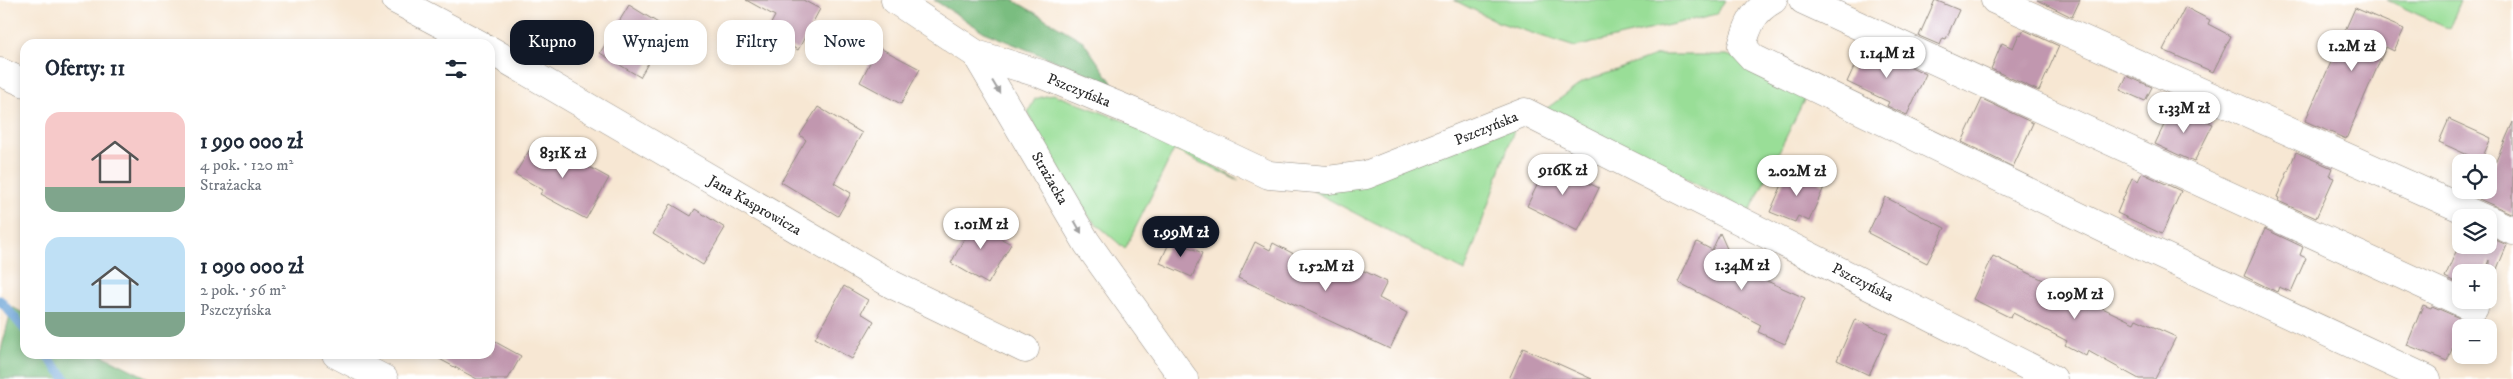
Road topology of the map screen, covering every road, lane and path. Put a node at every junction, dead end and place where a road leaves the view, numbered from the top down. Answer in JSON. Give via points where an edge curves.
{"nodes":[{"id":1,"x":396,"y":0,"type":"edge"},
{"id":2,"x":895,"y":0,"type":"edge"},
{"id":3,"x":1773,"y":0,"type":"edge"},
{"id":4,"x":1803,"y":0,"type":"edge"},
{"id":5,"x":1995,"y":0,"type":"edge"},
{"id":6,"x":470,"y":39,"type":"edge"},
{"id":7,"x":495,"y":53,"type":"edge"},
{"id":8,"x":976,"y":54,"type":"junction"},
{"id":9,"x":0,"y":72,"type":"edge"},
{"id":10,"x":20,"y":81,"type":"edge"},
{"id":11,"x":2463,"y":209,"type":"edge"},
{"id":12,"x":2497,"y":224,"type":"edge"},
{"id":13,"x":2513,"y":231,"type":"edge"},
{"id":14,"x":2452,"y":298,"type":"edge"},
{"id":15,"x":1025,"y":349,"type":"dead end"},
{"id":16,"x":346,"y":359,"type":"edge"},
{"id":17,"x":384,"y":379,"type":"edge"},
{"id":18,"x":1184,"y":379,"type":"edge"},
{"id":19,"x":2053,"y":379,"type":"edge"},
{"id":20,"x":2427,"y":379,"type":"edge"}],
"edges":[{"from":1,"to":6,"type":"street"},
{"from":2,"to":8,"type":"street","name":"Strażacka"},
{"from":3,"to":20,"type":"street","via":[[1761,7],[1748,23],[1742,46],[1753,58],[2108,231]]},
{"from":4,"to":14,"type":"street"},
{"from":5,"to":11,"type":"street"},
{"from":7,"to":15,"type":"street","name":"Jana Kasprowicza","via":[[893,285]]},
{"from":8,"to":18,"type":"street","name":"Strażacka","one_way":true,"via":[[1087,243]]},
{"from":8,"to":19,"type":"street","name":"Pszczyńska","via":[[1041,74],[1150,119],[1269,175],[1328,180],[1366,175],[1525,112]]},
{"from":9,"to":10,"type":"street"},
{"from":12,"to":13,"type":"street"},
{"from":16,"to":17,"type":"street"}]}
